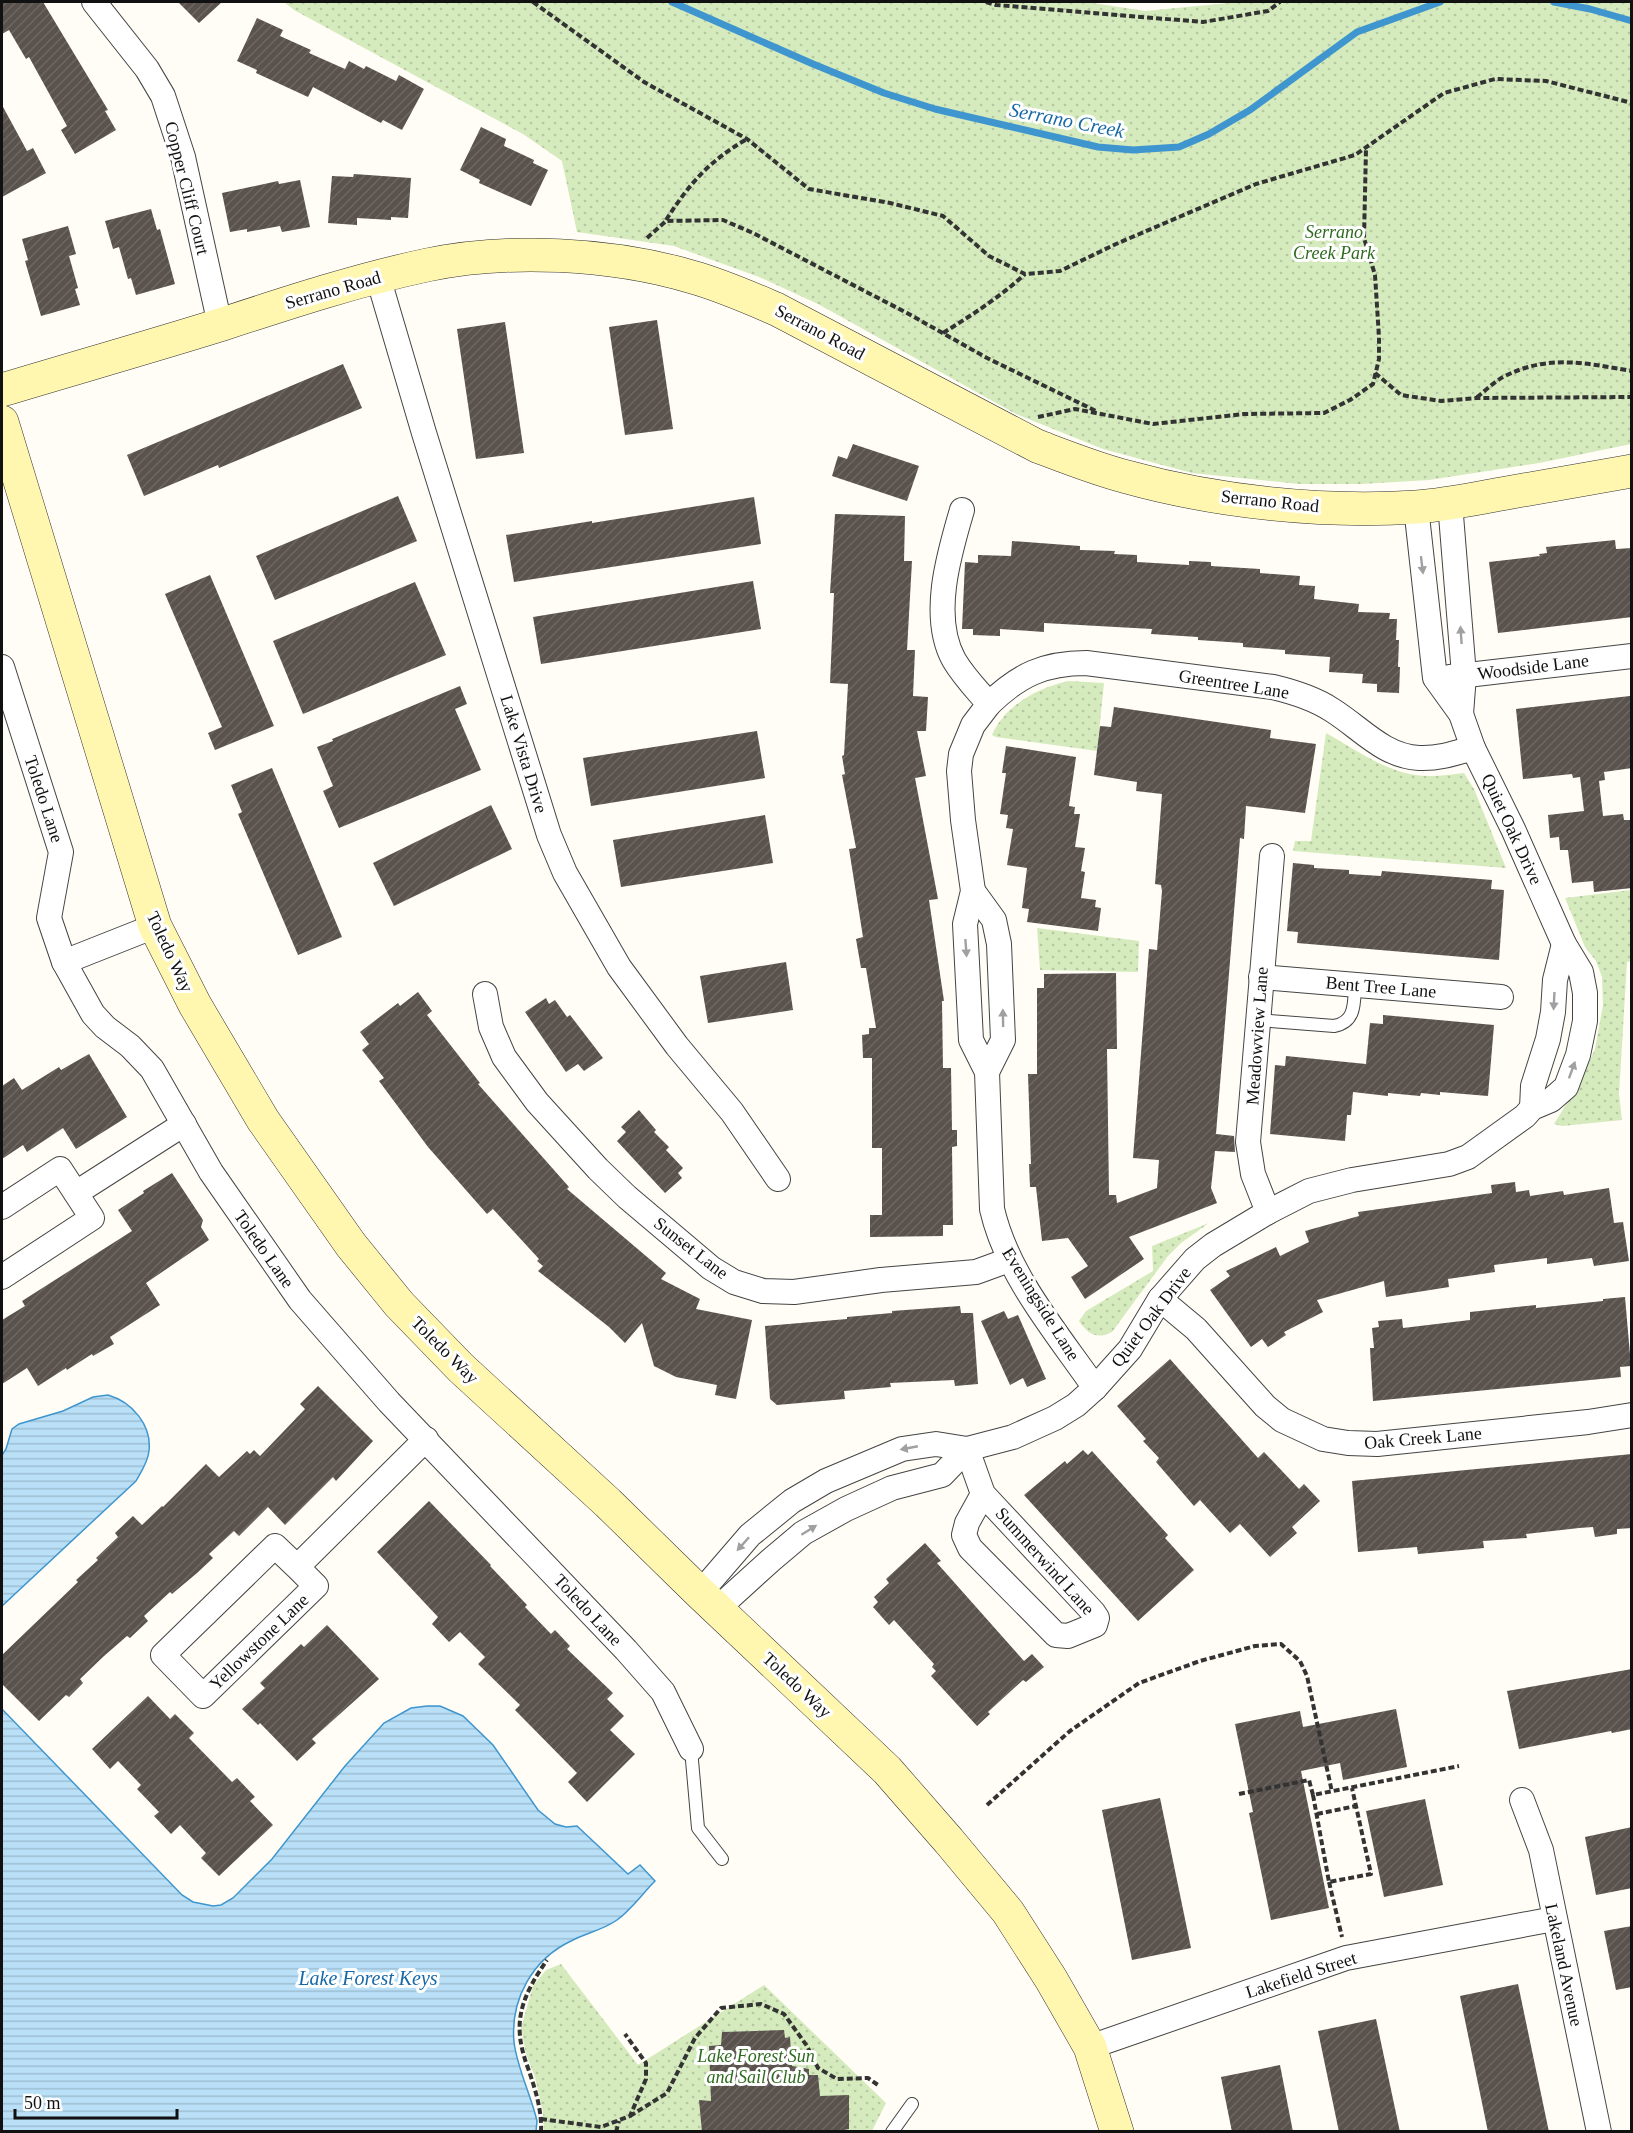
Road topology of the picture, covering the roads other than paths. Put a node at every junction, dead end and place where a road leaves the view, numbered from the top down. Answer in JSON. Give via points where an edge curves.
{"nodes":[{"id":1,"x":94,"y":2,"type":"edge"},
{"id":2,"x":378,"y":277,"type":"junction"},
{"id":3,"x":220,"y":325,"type":"junction"},
{"id":4,"x":2,"y":390,"type":"edge"},
{"id":5,"x":2,"y":422,"type":"edge"},
{"id":6,"x":1632,"y":471,"type":"edge"},
{"id":7,"x":1450,"y":503,"type":"junction"},
{"id":8,"x":1416,"y":507,"type":"junction"},
{"id":9,"x":962,"y":510,"type":"dead end"},
{"id":10,"x":1632,"y":656,"type":"edge"},
{"id":11,"x":2,"y":667,"type":"edge"},
{"id":12,"x":1464,"y":675,"type":"junction"},
{"id":13,"x":1436,"y":678,"type":"junction"},
{"id":14,"x":989,"y":704,"type":"junction"},
{"id":15,"x":1461,"y":714,"type":"junction"},
{"id":16,"x":10,"y":730,"type":"edge"},
{"id":17,"x":1473,"y":748,"type":"junction"},
{"id":18,"x":1272,"y":856,"type":"dead end"},
{"id":19,"x":973,"y":891,"type":"junction"},
{"id":20,"x":154,"y":926,"type":"junction"},
{"id":21,"x":1564,"y":944,"type":"junction"},
{"id":22,"x":64,"y":962,"type":"junction"},
{"id":23,"x":1261,"y":977,"type":"junction"},
{"id":24,"x":1355,"y":985,"type":"junction"},
{"id":25,"x":484,"y":994,"type":"dead end"},
{"id":26,"x":1501,"y":997,"type":"dead end"},
{"id":27,"x":1258,"y":1020,"type":"junction"},
{"id":28,"x":987,"y":1072,"type":"junction"},
{"id":29,"x":1532,"y":1108,"type":"junction"},
{"id":30,"x":184,"y":1124,"type":"junction"},
{"id":31,"x":778,"y":1179,"type":"dead end"},
{"id":32,"x":76,"y":1193,"type":"junction"},
{"id":33,"x":2,"y":1207,"type":"edge"},
{"id":34,"x":1268,"y":1212,"type":"junction"},
{"id":35,"x":1009,"y":1260,"type":"junction"},
{"id":36,"x":2,"y":1277,"type":"edge"},
{"id":37,"x":1160,"y":1299,"type":"junction"},
{"id":38,"x":1095,"y":1388,"type":"junction"},
{"id":39,"x":1632,"y":1415,"type":"edge"},
{"id":40,"x":426,"y":1439,"type":"junction"},
{"id":41,"x":967,"y":1449,"type":"junction"},
{"id":42,"x":983,"y":1494,"type":"junction"},
{"id":43,"x":297,"y":1568,"type":"junction"},
{"id":44,"x":708,"y":1601,"type":"junction"},
{"id":45,"x":691,"y":1749,"type":"joint"},
{"id":46,"x":1522,"y":1800,"type":"dead end"},
{"id":47,"x":722,"y":1859,"type":"dead end"},
{"id":48,"x":1554,"y":1919,"type":"junction"},
{"id":49,"x":1090,"y":2047,"type":"junction"},
{"id":50,"x":912,"y":2104,"type":"dead end"},
{"id":51,"x":892,"y":2132,"type":"edge"},
{"id":52,"x":1117,"y":2132,"type":"edge"},
{"id":53,"x":1599,"y":2132,"type":"edge"}],
"edges":[{"from":1,"to":3,"type":"street","name":"Copper Cliff Court","via":[[147,69],[163,96],[183,157]]},
{"from":2,"to":3,"type":"main road","name":"Serrano Road"},
{"from":2,"to":8,"type":"main road","name":"Serrano Road","via":[[441,263],[547,255],[597,259],[690,276],[776,309],[1037,446],[1082,463],[1128,477],[1266,503],[1339,508]]},
{"from":2,"to":31,"type":"street","name":"Lake Vista Drive","via":[[546,825],[565,873],[619,968],[732,1112]]},
{"from":3,"to":4,"type":"main road","name":"Serrano Road"},
{"from":5,"to":20,"type":"main road","name":"Toledo Way"},
{"from":6,"to":7,"type":"main road","name":"Serrano Road"},
{"from":7,"to":8,"type":"main road","name":"Serrano Road"},
{"from":12,"to":7,"type":"street","name":"Quiet Oak Drive","one_way":true},
{"from":8,"to":13,"type":"street","name":"Quiet Oak Drive","one_way":true},
{"from":9,"to":14,"type":"street","via":[[951,547],[943,624],[954,660]]},
{"from":10,"to":12,"type":"street","name":"Woodside Lane"},
{"from":11,"to":16,"type":"street","name":"Toledo Lane"},
{"from":12,"to":13,"type":"street","name":"Woodside Lane"},
{"from":12,"to":15,"type":"street","name":"Quiet Oak Drive"},
{"from":13,"to":15,"type":"street","name":"Quiet Oak Drive"},
{"from":14,"to":17,"type":"street","name":"Greentree Lane","via":[[1012,684],[1043,667],[1086,663],[1294,692],[1333,710],[1385,749],[1401,755],[1436,758]]},
{"from":14,"to":19,"type":"street","name":"Eveningside Lane","via":[[970,731],[959,771]]},
{"from":15,"to":17,"type":"street","name":"Quiet Oak Drive"},
{"from":16,"to":22,"type":"street","name":"Toledo Lane","via":[[61,852],[50,918]]},
{"from":17,"to":21,"type":"street","name":"Quiet Oak Drive"},
{"from":18,"to":23,"type":"street","name":"Meadowview Lane"},
{"from":19,"to":28,"type":"street","name":"Eveningside Lane","one_way":true,"via":[[965,924],[970,1040]]},
{"from":28,"to":19,"type":"street","name":"Eveningside Lane","one_way":true,"via":[[1003,1040],[999,944],[994,920]]},
{"from":20,"to":22,"type":"street"},
{"from":20,"to":44,"type":"main road","name":"Toledo Way","via":[[263,1120],[351,1245],[399,1304],[460,1368]]},
{"from":21,"to":29,"type":"street","one_way":true,"via":[[1548,1039],[1533,1086]]},
{"from":29,"to":21,"type":"street","name":"Quiet Oak Drive","one_way":true,"via":[[1551,1100],[1566,1087],[1586,1021],[1581,972]]},
{"from":22,"to":30,"type":"street","name":"Toledo Lane","via":[[93,1014],[152,1068]]},
{"from":23,"to":24,"type":"street","name":"Bent Tree Lane"},
{"from":23,"to":27,"type":"street","name":"Meadowview Lane"},
{"from":24,"to":26,"type":"street","name":"Bent Tree Lane"},
{"from":24,"to":27,"type":"lane","via":[[1353,1014],[1342,1025]]},
{"from":25,"to":35,"type":"street","name":"Sunset Lane","via":[[491,1027],[504,1057],[537,1102],[627,1197],[728,1279],[764,1291],[795,1292],[976,1272]]},
{"from":27,"to":34,"type":"street","name":"Meadowview Lane","via":[[1248,1142],[1253,1174]]},
{"from":28,"to":35,"type":"street","name":"Eveningside Lane","via":[[992,1209]]},
{"from":29,"to":34,"type":"street","name":"Quiet Oak Drive","via":[[1468,1157],[1309,1191]]},
{"from":30,"to":32,"type":"street"},
{"from":30,"to":40,"type":"street","name":"Toledo Lane","via":[[211,1172],[300,1300],[353,1363]]},
{"from":32,"to":33,"type":"street","via":[[60,1169]]},
{"from":32,"to":36,"type":"street","via":[[92,1218]]},
{"from":34,"to":37,"type":"street","name":"Quiet Oak Drive","via":[[1195,1259]]},
{"from":35,"to":38,"type":"street","name":"Eveningside Lane"},
{"from":37,"to":38,"type":"street","name":"Quiet Oak Drive","via":[[1130,1348]]},
{"from":37,"to":39,"type":"street","name":"Oak Creek Lane","via":[[1196,1329],[1265,1406],[1282,1420],[1323,1439],[1377,1444]]},
{"from":38,"to":41,"type":"street","name":"Quiet Oak Drive","via":[[1055,1418],[1013,1437]]},
{"from":40,"to":43,"type":"street","name":"Yellowstone Lane"},
{"from":40,"to":45,"type":"street","name":"Toledo Lane","via":[[663,1692]]},
{"from":41,"to":42,"type":"street","name":"Summerwind Lane"},
{"from":44,"to":41,"type":"street","one_way":true,"via":[[804,1533],[892,1488],[942,1475]]},
{"from":41,"to":44,"type":"street","name":"Quiet Oak Drive","one_way":true,"via":[[936,1444],[902,1449],[826,1481],[792,1501],[750,1535]]},
{"from":42,"to":42,"type":"street","name":"Summerwind Lane","via":[[964,1535],[970,1548],[1056,1635],[1068,1636],[1095,1625],[1097,1618],[1093,1612]]},
{"from":43,"to":43,"type":"street","name":"Yellowstone Lane","via":[[275,1546],[163,1655],[203,1695],[315,1586]]},
{"from":44,"to":49,"type":"main road","name":"Toledo Way","via":[[887,1770],[949,1840],[1008,1912]]},
{"from":45,"to":47,"type":"lane","via":[[698,1828]]},
{"from":46,"to":48,"type":"street","name":"Lakeland Avenue","via":[[1540,1850]]},
{"from":48,"to":49,"type":"street","name":"Lakefield Street","via":[[1346,1958]]},
{"from":48,"to":53,"type":"street","name":"Lakeland Avenue"},
{"from":49,"to":52,"type":"main road","name":"Toledo Way"},
{"from":50,"to":51,"type":"lane"}]}
